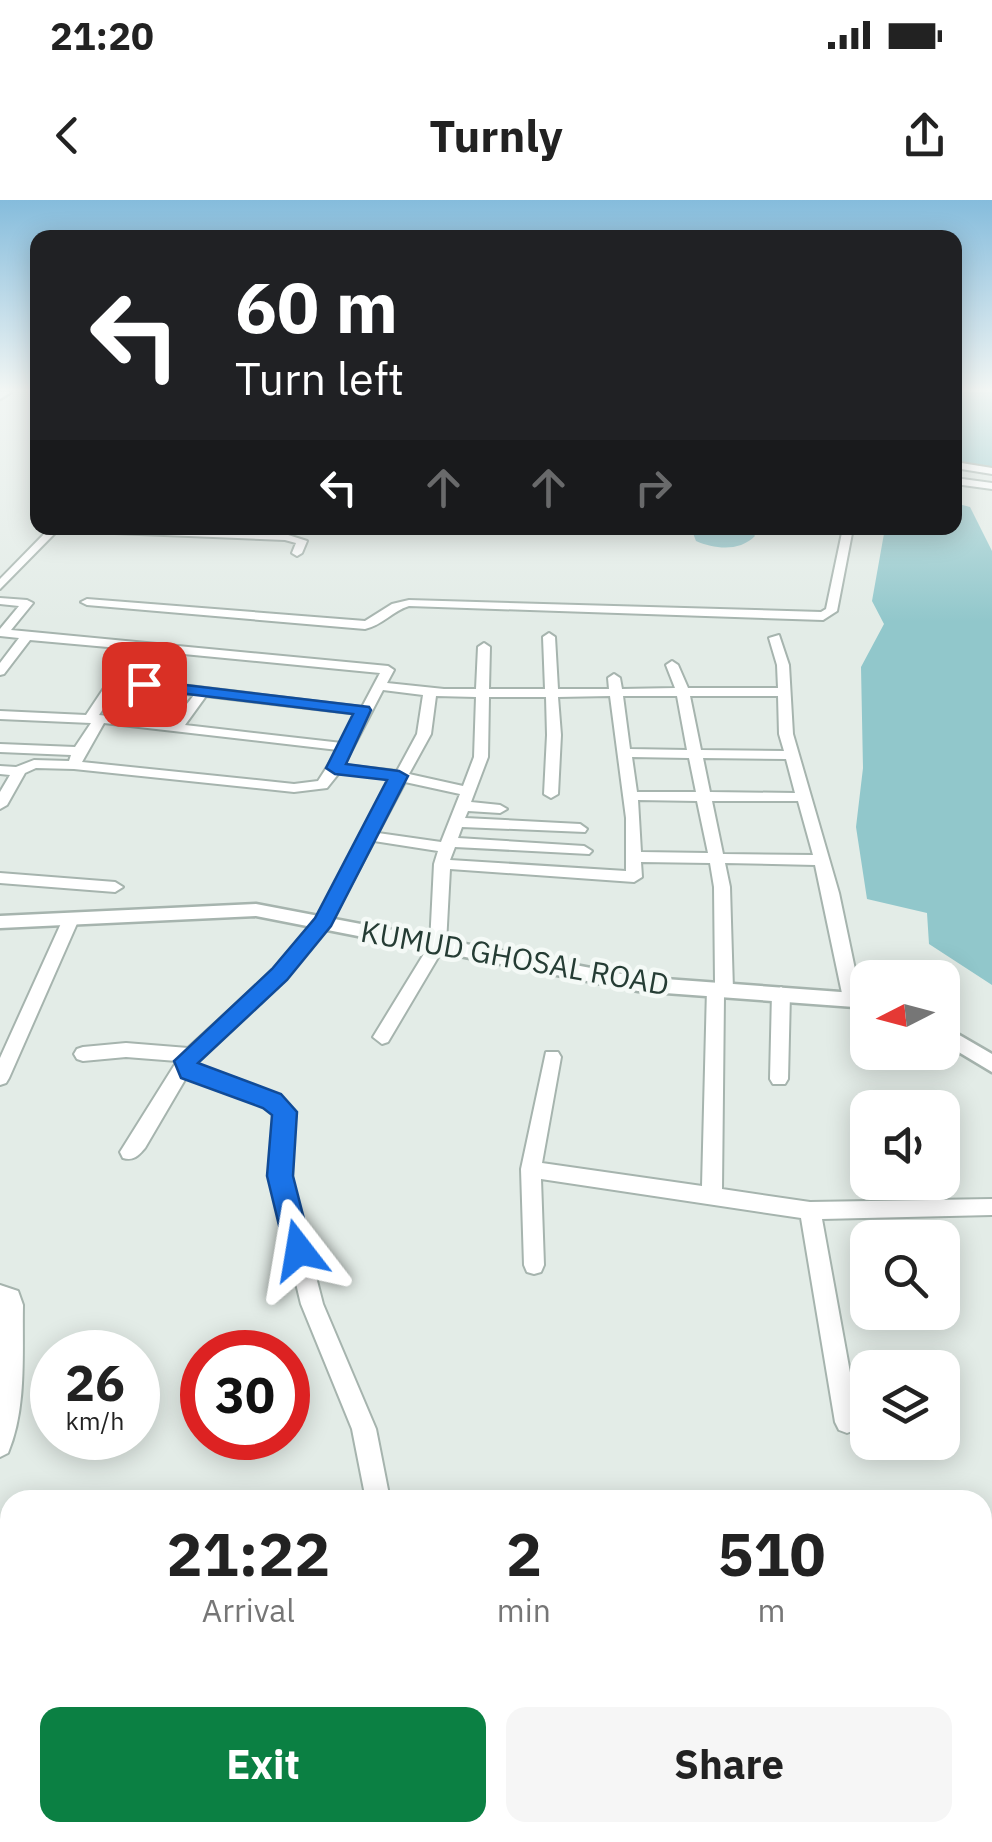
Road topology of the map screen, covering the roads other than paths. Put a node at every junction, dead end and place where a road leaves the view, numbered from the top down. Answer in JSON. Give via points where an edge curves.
{"nodes":[{"id":1,"x":962,"y":482,"type":"edge"},
{"id":2,"x":992,"y":486,"type":"edge"},
{"id":3,"x":48,"y":535,"type":"edge"},
{"id":4,"x":293,"y":535,"type":"edge"},
{"id":5,"x":847,"y":535,"type":"edge"},
{"id":6,"x":297,"y":552,"type":"dead end"},
{"id":7,"x":0,"y":586,"type":"edge"},
{"id":8,"x":0,"y":601,"type":"edge"},
{"id":9,"x":88,"y":602,"type":"dead end"},
{"id":10,"x":28,"y":636,"type":"junction"},
{"id":11,"x":549,"y":637,"type":"dead end"},
{"id":12,"x":775,"y":638,"type":"dead end"},
{"id":13,"x":138,"y":645,"type":"junction"},
{"id":14,"x":484,"y":647,"type":"dead end"},
{"id":15,"x":672,"y":666,"type":"dead end"},
{"id":16,"x":0,"y":671,"type":"edge"},
{"id":17,"x":114,"y":681,"type":"junction"},
{"id":18,"x":616,"y":685,"type":"junction"},
{"id":19,"x":377,"y":686,"type":"junction"},
{"id":20,"x":682,"y":690,"type":"junction"},
{"id":21,"x":553,"y":691,"type":"junction"},
{"id":22,"x":203,"y":692,"type":"junction"},
{"id":23,"x":430,"y":692,"type":"junction"},
{"id":24,"x":782,"y":692,"type":"junction"},
{"id":25,"x":484,"y":693,"type":"junction"},
{"id":26,"x":363,"y":710,"type":"junction"},
{"id":27,"x":0,"y":715,"type":"edge"},
{"id":28,"x":95,"y":719,"type":"junction"},
{"id":29,"x":176,"y":727,"type":"junction"},
{"id":30,"x":344,"y":747,"type":"junction"},
{"id":31,"x":0,"y":748,"type":"edge"},
{"id":32,"x":695,"y":753,"type":"junction"},
{"id":33,"x":624,"y":754,"type":"junction"},
{"id":34,"x":791,"y":754,"type":"junction"},
{"id":35,"x":77,"y":758,"type":"junction"},
{"id":36,"x":335,"y":768,"type":"junction"},
{"id":37,"x":0,"y":770,"type":"edge"},
{"id":38,"x":18,"y":770,"type":"junction"},
{"id":39,"x":399,"y":776,"type":"junction"},
{"id":40,"x":551,"y":794,"type":"dead end"},
{"id":41,"x":630,"y":796,"type":"junction"},
{"id":42,"x":701,"y":797,"type":"junction"},
{"id":43,"x":804,"y":797,"type":"junction"},
{"id":44,"x":466,"y":799,"type":"junction"},
{"id":45,"x":0,"y":805,"type":"edge"},
{"id":46,"x":500,"y":808,"type":"dead end"},
{"id":47,"x":458,"y":822,"type":"junction"},
{"id":48,"x":580,"y":829,"type":"dead end"},
{"id":49,"x":369,"y":836,"type":"junction"},
{"id":50,"x":446,"y":851,"type":"junction"},
{"id":51,"x":584,"y":851,"type":"dead end"},
{"id":52,"x":636,"y":857,"type":"junction"},
{"id":53,"x":718,"y":860,"type":"junction"},
{"id":54,"x":822,"y":860,"type":"junction"},
{"id":55,"x":0,"y":878,"type":"edge"},
{"id":56,"x":115,"y":888,"type":"dead end"},
{"id":57,"x":71,"y":918,"type":"junction"},
{"id":58,"x":0,"y":922,"type":"edge"},
{"id":59,"x":323,"y":922,"type":"junction"},
{"id":60,"x":438,"y":944,"type":"junction"},
{"id":61,"x":850,"y":963,"type":"edge"},
{"id":62,"x":720,"y":990,"type":"junction"},
{"id":63,"x":781,"y":993,"type":"junction"},
{"id":64,"x":850,"y":999,"type":"edge"},
{"id":65,"x":382,"y":1038,"type":"dead end"},
{"id":66,"x":960,"y":1042,"type":"edge"},
{"id":67,"x":83,"y":1054,"type":"dead end"},
{"id":68,"x":552,"y":1057,"type":"dead end"},
{"id":69,"x":989,"y":1057,"type":"edge"},
{"id":70,"x":187,"y":1061,"type":"junction"},
{"id":71,"x":0,"y":1078,"type":"edge"},
{"id":72,"x":779,"y":1079,"type":"dead end"},
{"id":73,"x":130,"y":1152,"type":"dead end"},
{"id":74,"x":532,"y":1169,"type":"junction"},
{"id":75,"x":712,"y":1196,"type":"junction"},
{"id":76,"x":992,"y":1207,"type":"edge"},
{"id":77,"x":810,"y":1210,"type":"junction"},
{"id":78,"x":534,"y":1265,"type":"dead end"},
{"id":79,"x":0,"y":1295,"type":"edge"},
{"id":80,"x":847,"y":1422,"type":"dead end"},
{"id":81,"x":0,"y":1445,"type":"edge"},
{"id":82,"x":376,"y":1490,"type":"edge"}],
"edges":[{"from":1,"to":2,"type":"street"},
{"from":3,"to":7,"type":"street"},
{"from":4,"to":6,"type":"street","via":[[302,540]]},
{"from":5,"to":9,"type":"street","via":[[826,616],[409,603],[365,625]]},
{"from":8,"to":10,"type":"street","via":[[27,602],[4,633]]},
{"from":10,"to":13,"type":"street"},
{"from":10,"to":16,"type":"street"},
{"from":11,"to":21,"type":"street"},
{"from":12,"to":24,"type":"street"},
{"from":13,"to":17,"type":"street"},
{"from":13,"to":19,"type":"street","via":[[388,669]]},
{"from":14,"to":25,"type":"street"},
{"from":15,"to":20,"type":"street"},
{"from":17,"to":22,"type":"street"},
{"from":17,"to":28,"type":"street"},
{"from":18,"to":20,"type":"street"},
{"from":18,"to":21,"type":"street"},
{"from":18,"to":33,"type":"street"},
{"from":19,"to":23,"type":"street"},
{"from":19,"to":26,"type":"street"},
{"from":20,"to":24,"type":"street"},
{"from":20,"to":32,"type":"street"},
{"from":21,"to":25,"type":"street"},
{"from":21,"to":40,"type":"street"},
{"from":22,"to":26,"type":"street"},
{"from":22,"to":29,"type":"street"},
{"from":23,"to":25,"type":"street"},
{"from":23,"to":39,"type":"street","via":[[424,734]]},
{"from":24,"to":34,"type":"street"},
{"from":25,"to":44,"type":"street","via":[[480,757]]},
{"from":26,"to":30,"type":"street"},
{"from":27,"to":28,"type":"street"},
{"from":28,"to":29,"type":"street"},
{"from":28,"to":35,"type":"street"},
{"from":29,"to":30,"type":"street"},
{"from":30,"to":36,"type":"street"},
{"from":31,"to":35,"type":"street"},
{"from":32,"to":33,"type":"street"},
{"from":32,"to":34,"type":"street"},
{"from":32,"to":42,"type":"street"},
{"from":33,"to":41,"type":"street"},
{"from":34,"to":43,"type":"street"},
{"from":35,"to":36,"type":"street","via":[[294,788],[322,785]]},
{"from":35,"to":38,"type":"street"},
{"from":36,"to":39,"type":"street"},
{"from":37,"to":38,"type":"street"},
{"from":38,"to":45,"type":"street"},
{"from":39,"to":44,"type":"street"},
{"from":39,"to":49,"type":"street"},
{"from":41,"to":42,"type":"street"},
{"from":41,"to":52,"type":"street"},
{"from":42,"to":43,"type":"street"},
{"from":42,"to":53,"type":"street"},
{"from":43,"to":54,"type":"street"},
{"from":44,"to":46,"type":"street"},
{"from":44,"to":47,"type":"street"},
{"from":47,"to":48,"type":"street"},
{"from":47,"to":50,"type":"street"},
{"from":49,"to":50,"type":"street"},
{"from":49,"to":59,"type":"street"},
{"from":50,"to":51,"type":"street"},
{"from":50,"to":52,"type":"street","via":[[630,878],[637,874]]},
{"from":50,"to":60,"type":"street"},
{"from":52,"to":53,"type":"street"},
{"from":53,"to":54,"type":"street"},
{"from":53,"to":62,"type":"street","via":[[726,914]]},
{"from":54,"to":61,"type":"street"},
{"from":55,"to":56,"type":"street"},
{"from":57,"to":58,"type":"street","name":"KUMUD GHOSAL ROAD"},
{"from":57,"to":59,"type":"street","name":"KUMUD GHOSAL ROAD","via":[[247,910]]},
{"from":57,"to":71,"type":"street"},
{"from":59,"to":60,"type":"street","name":"KUMUD GHOSAL ROAD"},
{"from":59,"to":70,"type":"street"},
{"from":60,"to":62,"type":"street","name":"KUMUD GHOSAL ROAD","via":[[638,984]]},
{"from":60,"to":65,"type":"street"},
{"from":62,"to":63,"type":"street","name":"KUMUD GHOSAL ROAD"},
{"from":62,"to":75,"type":"street"},
{"from":63,"to":64,"type":"street","name":"KUMUD GHOSAL ROAD"},
{"from":63,"to":72,"type":"street"},
{"from":66,"to":69,"type":"street"},
{"from":67,"to":70,"type":"street","via":[[126,1050]]},
{"from":68,"to":74,"type":"street"},
{"from":70,"to":73,"type":"street"},
{"from":70,"to":82,"type":"street","via":[[285,1112],[280,1176],[312,1304],[367,1440]]},
{"from":74,"to":75,"type":"street"},
{"from":74,"to":78,"type":"street"},
{"from":75,"to":77,"type":"street"},
{"from":76,"to":77,"type":"street"},
{"from":77,"to":80,"type":"street"},
{"from":79,"to":81,"type":"street","via":[[12,1305],[10,1397]]}]}
